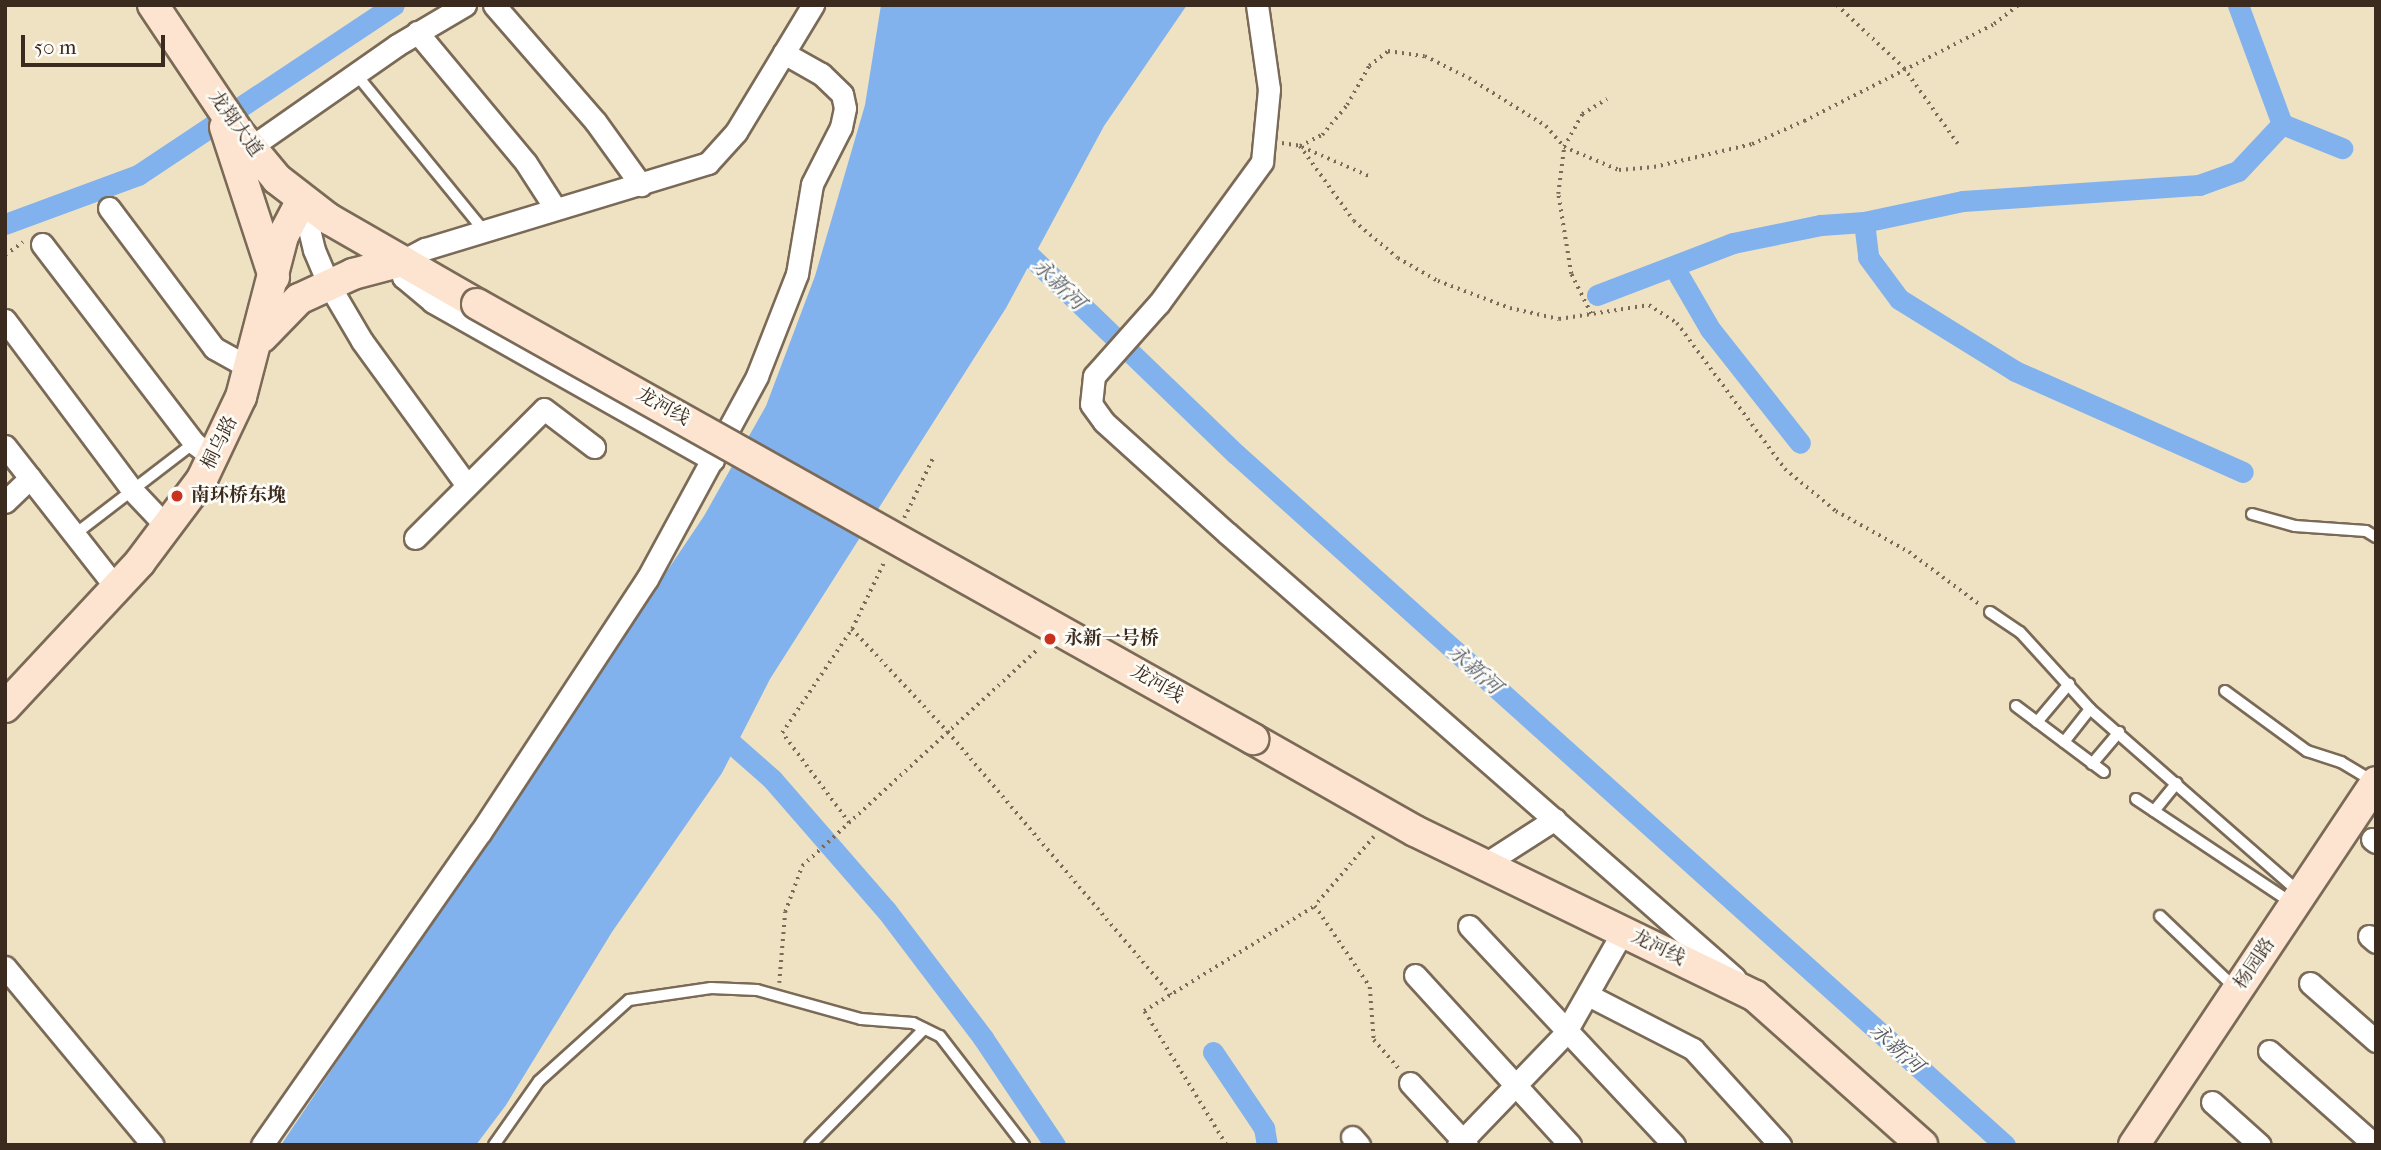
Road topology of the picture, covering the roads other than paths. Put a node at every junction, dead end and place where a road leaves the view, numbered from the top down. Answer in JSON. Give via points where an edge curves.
{"nodes":[{"id":1,"x":153,"y":5,"type":"edge"},
{"id":2,"x":466,"y":5,"type":"edge"},
{"id":3,"x":494,"y":5,"type":"edge"},
{"id":4,"x":813,"y":5,"type":"edge"},
{"id":5,"x":1257,"y":5,"type":"edge"},
{"id":6,"x":417,"y":32,"type":"junction"},
{"id":7,"x":784,"y":53,"type":"junction"},
{"id":8,"x":356,"y":74,"type":"junction"},
{"id":9,"x":215,"y":97,"type":"junction"},
{"id":10,"x":245,"y":139,"type":"junction"},
{"id":11,"x":641,"y":185,"type":"junction"},
{"id":12,"x":302,"y":200,"type":"junction"},
{"id":13,"x":108,"y":208,"type":"dead end"},
{"id":14,"x":555,"y":208,"type":"junction"},
{"id":15,"x":484,"y":231,"type":"junction"},
{"id":16,"x":42,"y":244,"type":"dead end"},
{"id":17,"x":402,"y":261,"type":"junction"},
{"id":18,"x":274,"y":278,"type":"junction"},
{"id":19,"x":329,"y":285,"type":"junction"},
{"id":20,"x":5,"y":320,"type":"edge"},
{"id":21,"x":253,"y":355,"type":"junction"},
{"id":22,"x":5,"y":446,"type":"edge"},
{"id":23,"x":594,"y":447,"type":"dead end"},
{"id":24,"x":204,"y":451,"type":"junction"},
{"id":25,"x":713,"y":460,"type":"junction"},
{"id":26,"x":30,"y":478,"type":"junction"},
{"id":27,"x":466,"y":484,"type":"junction"},
{"id":28,"x":132,"y":490,"type":"junction"},
{"id":29,"x":5,"y":502,"type":"edge"},
{"id":30,"x":2252,"y":514,"type":"dead end"},
{"id":31,"x":168,"y":528,"type":"junction"},
{"id":32,"x":74,"y":535,"type":"junction"},
{"id":33,"x":2376,"y":537,"type":"edge"},
{"id":34,"x":415,"y":538,"type":"dead end"},
{"id":35,"x":117,"y":589,"type":"junction"},
{"id":36,"x":1990,"y":612,"type":"road end"},
{"id":37,"x":2069,"y":684,"type":"junction"},
{"id":38,"x":2225,"y":691,"type":"dead end"},
{"id":39,"x":2016,"y":706,"type":"dead end"},
{"id":40,"x":5,"y":707,"type":"edge"},
{"id":41,"x":2091,"y":709,"type":"junction"},
{"id":42,"x":2037,"y":722,"type":"junction"},
{"id":43,"x":2119,"y":732,"type":"junction"},
{"id":44,"x":2064,"y":742,"type":"junction"},
{"id":45,"x":2092,"y":764,"type":"junction"},
{"id":46,"x":2104,"y":772,"type":"dead end"},
{"id":47,"x":2376,"y":782,"type":"edge"},
{"id":48,"x":2178,"y":783,"type":"junction"},
{"id":49,"x":2136,"y":799,"type":"dead end"},
{"id":50,"x":2154,"y":811,"type":"junction"},
{"id":51,"x":1555,"y":820,"type":"junction"},
{"id":52,"x":1485,"y":864,"type":"junction"},
{"id":53,"x":2298,"y":899,"type":"junction"},
{"id":54,"x":2160,"y":916,"type":"dead end"},
{"id":55,"x":1469,"y":926,"type":"dead end"},
{"id":56,"x":1623,"y":931,"type":"junction"},
{"id":57,"x":5,"y":967,"type":"edge"},
{"id":58,"x":1415,"y":975,"type":"dead end"},
{"id":59,"x":2311,"y":983,"type":"dead end"},
{"id":60,"x":2237,"y":990,"type":"junction"},
{"id":61,"x":1590,"y":996,"type":"junction"},
{"id":62,"x":1755,"y":996,"type":"junction"},
{"id":63,"x":924,"y":1028,"type":"junction"},
{"id":64,"x":1567,"y":1031,"type":"junction"},
{"id":65,"x":2376,"y":1041,"type":"edge"},
{"id":66,"x":2269,"y":1051,"type":"dead end"},
{"id":67,"x":1410,"y":1083,"type":"road end"},
{"id":68,"x":1517,"y":1087,"type":"junction"},
{"id":69,"x":2212,"y":1102,"type":"dead end"},
{"id":70,"x":1463,"y":1143,"type":"edge"},
{"id":71,"x":1917,"y":1143,"type":"edge"},
{"id":72,"x":2137,"y":1144,"type":"edge"},
{"id":73,"x":153,"y":1145,"type":"edge"},
{"id":74,"x":262,"y":1145,"type":"edge"},
{"id":75,"x":494,"y":1145,"type":"edge"},
{"id":76,"x":810,"y":1145,"type":"edge"},
{"id":77,"x":1024,"y":1145,"type":"edge"},
{"id":78,"x":1570,"y":1145,"type":"edge"},
{"id":79,"x":1674,"y":1145,"type":"edge"},
{"id":80,"x":1780,"y":1145,"type":"edge"},
{"id":81,"x":2260,"y":1145,"type":"edge"},
{"id":82,"x":2375,"y":1145,"type":"edge"}],
"edges":[{"from":1,"to":9,"type":"street","name":"龙翔大道"},
{"from":2,"to":6,"type":"street"},
{"from":3,"to":11,"type":"street","via":[[595,121]]},
{"from":4,"to":7,"type":"street"},
{"from":5,"to":51,"type":"street","via":[[1269,89],[1262,162],[1150,314],[1094,376],[1091,404],[1104,422]]},
{"from":6,"to":8,"type":"street"},
{"from":6,"to":14,"type":"street","via":[[526,163]]},
{"from":7,"to":11,"type":"street","via":[[722,151],[687,173]]},
{"from":7,"to":25,"type":"street","via":[[821,74],[842,94],[843,117],[812,184],[797,274],[769,350]]},
{"from":8,"to":10,"type":"street"},
{"from":8,"to":15,"type":"lane"},
{"from":9,"to":10,"type":"street","name":"龙翔大道"},
{"from":9,"to":18,"type":"street"},
{"from":10,"to":12,"type":"street","name":"龙翔大道"},
{"from":11,"to":14,"type":"street"},
{"from":12,"to":17,"type":"street","name":"龙河线"},
{"from":12,"to":18,"type":"street","name":"桐乌路","via":[[284,236]]},
{"from":12,"to":19,"type":"street","via":[[313,250]]},
{"from":13,"to":21,"type":"street","via":[[214,348]]},
{"from":14,"to":15,"type":"street"},
{"from":15,"to":17,"type":"street","via":[[412,253]]},
{"from":16,"to":24,"type":"street"},
{"from":17,"to":19,"type":"street"},
{"from":17,"to":25,"type":"street","via":[[403,277],[433,302]]},
{"from":17,"to":52,"type":"street","name":"龙河线","bridge":true,"via":[[1387,817]]},
{"from":18,"to":21,"type":"street","name":"桐乌路"},
{"from":19,"to":21,"type":"street","via":[[299,299]]},
{"from":19,"to":27,"type":"street","via":[[362,341]]},
{"from":20,"to":28,"type":"street"},
{"from":21,"to":24,"type":"street","name":"桐乌路"},
{"from":22,"to":26,"type":"street"},
{"from":23,"to":27,"type":"street","via":[[544,409]]},
{"from":24,"to":28,"type":"lane"},
{"from":24,"to":31,"type":"street","name":"桐乌路"},
{"from":25,"to":74,"type":"street","via":[[654,568],[480,834]]},
{"from":26,"to":29,"type":"street"},
{"from":26,"to":32,"type":"street"},
{"from":27,"to":34,"type":"street"},
{"from":28,"to":31,"type":"street"},
{"from":28,"to":32,"type":"lane"},
{"from":30,"to":33,"type":"lane","via":[[2295,526],[2366,531]]},
{"from":31,"to":35,"type":"street","name":"桐乌路"},
{"from":32,"to":35,"type":"street"},
{"from":35,"to":40,"type":"street","name":"桐乌路"},
{"from":36,"to":37,"type":"lane","via":[[2020,632]]},
{"from":37,"to":41,"type":"lane"},
{"from":37,"to":42,"type":"lane"},
{"from":38,"to":47,"type":"lane","via":[[2307,751],[2341,762]]},
{"from":39,"to":42,"type":"lane"},
{"from":41,"to":43,"type":"lane"},
{"from":41,"to":44,"type":"lane"},
{"from":42,"to":44,"type":"lane"},
{"from":43,"to":45,"type":"lane"},
{"from":43,"to":48,"type":"lane"},
{"from":44,"to":45,"type":"lane"},
{"from":45,"to":46,"type":"lane"},
{"from":47,"to":53,"type":"street","name":"杨园路"},
{"from":48,"to":50,"type":"lane"},
{"from":48,"to":53,"type":"lane"},
{"from":49,"to":50,"type":"lane"},
{"from":50,"to":53,"type":"lane"},
{"from":51,"to":52,"type":"street"},
{"from":51,"to":62,"type":"street"},
{"from":52,"to":56,"type":"street","name":"龙河线"},
{"from":53,"to":60,"type":"street","name":"杨园路"},
{"from":54,"to":60,"type":"lane"},
{"from":55,"to":64,"type":"street"},
{"from":56,"to":61,"type":"street"},
{"from":56,"to":62,"type":"street","name":"龙河线"},
{"from":57,"to":73,"type":"street"},
{"from":58,"to":68,"type":"street"},
{"from":59,"to":65,"type":"street"},
{"from":60,"to":72,"type":"street","name":"杨园路"},
{"from":61,"to":64,"type":"street"},
{"from":61,"to":80,"type":"street","via":[[1693,1049]]},
{"from":62,"to":71,"type":"street","name":"龙河线"},
{"from":63,"to":75,"type":"lane","via":[[861,1019],[774,994],[711,988],[629,1000],[539,1081]]},
{"from":63,"to":76,"type":"lane"},
{"from":63,"to":77,"type":"lane","via":[[940,1036],[969,1069]]},
{"from":64,"to":68,"type":"street"},
{"from":64,"to":79,"type":"street"},
{"from":66,"to":82,"type":"street"},
{"from":67,"to":70,"type":"street"},
{"from":68,"to":70,"type":"street"},
{"from":68,"to":78,"type":"street"},
{"from":69,"to":81,"type":"street"}]}
